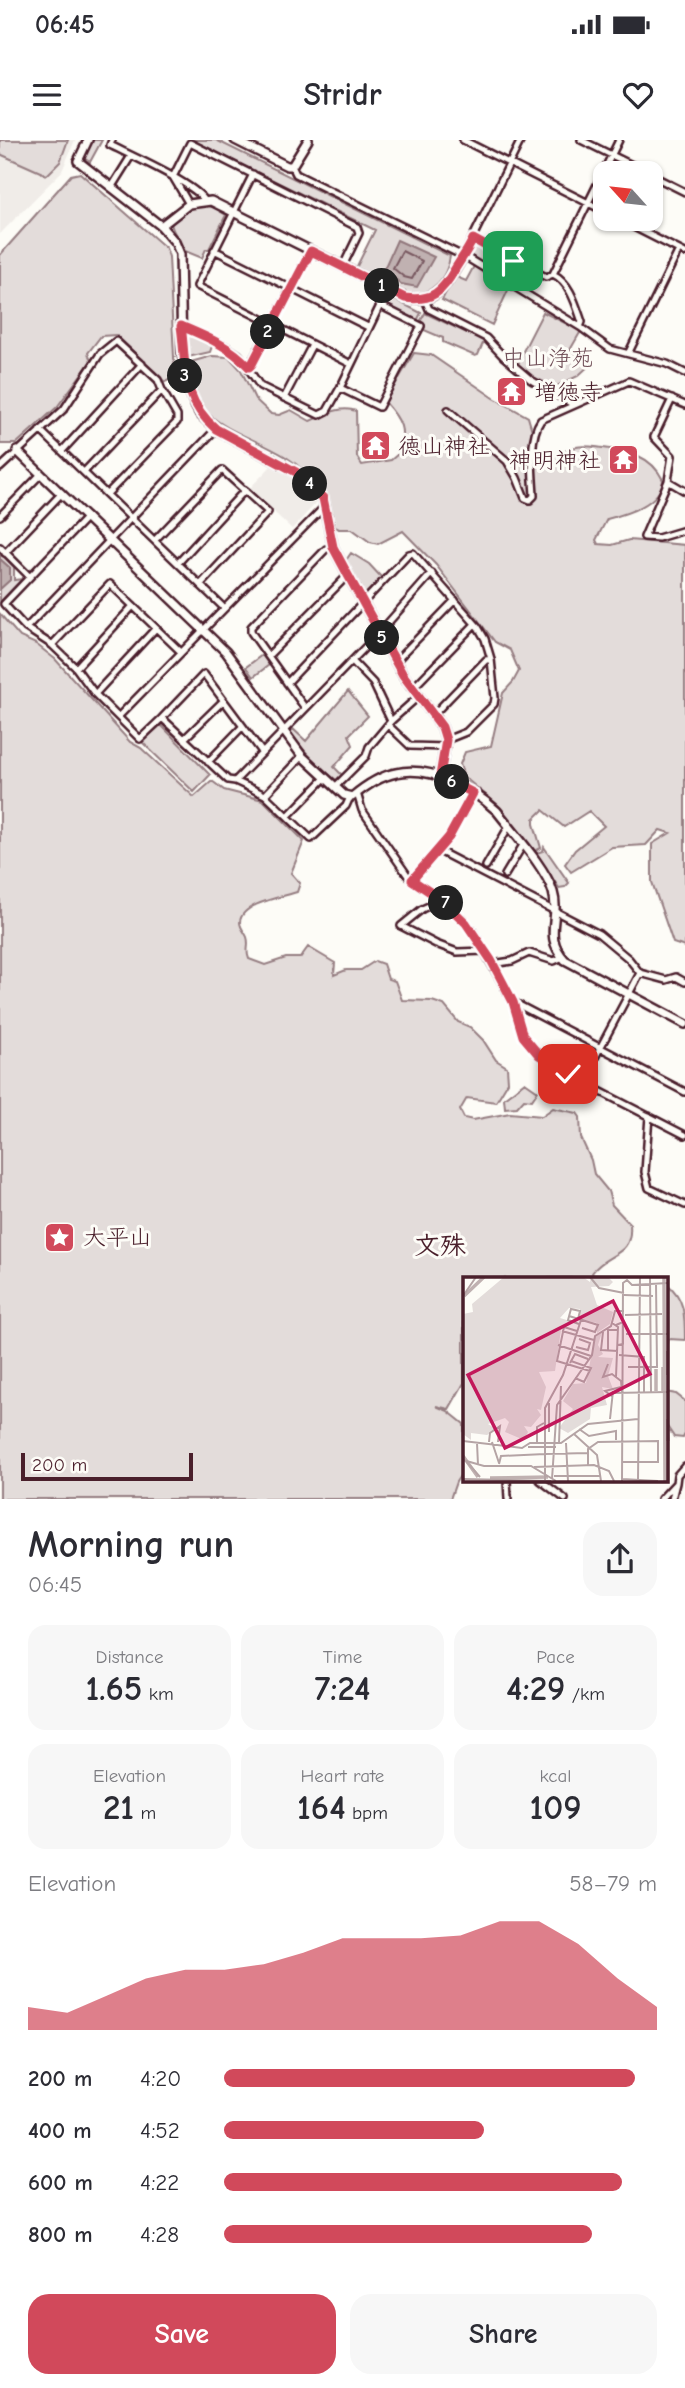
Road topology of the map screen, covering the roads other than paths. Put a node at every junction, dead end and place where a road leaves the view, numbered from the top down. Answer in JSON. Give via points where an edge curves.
{"nodes":[{"id":1,"x":88,"y":140,"type":"edge"},
{"id":2,"x":112,"y":140,"type":"edge"},
{"id":3,"x":235,"y":140,"type":"edge"},
{"id":4,"x":308,"y":140,"type":"edge"},
{"id":5,"x":463,"y":140,"type":"edge"},
{"id":6,"x":521,"y":140,"type":"edge"},
{"id":7,"x":581,"y":140,"type":"edge"},
{"id":8,"x":619,"y":140,"type":"edge"},
{"id":9,"x":187,"y":141,"type":"edge"},
{"id":10,"x":612,"y":155,"type":"junction"},
{"id":11,"x":131,"y":156,"type":"junction"},
{"id":12,"x":624,"y":161,"type":"edge"},
{"id":13,"x":510,"y":164,"type":"junction"},
{"id":14,"x":292,"y":166,"type":"junction"},
{"id":15,"x":253,"y":174,"type":"junction"},
{"id":16,"x":173,"y":177,"type":"junction"},
{"id":17,"x":663,"y":181,"type":"edge"},
{"id":18,"x":111,"y":188,"type":"junction"},
{"id":19,"x":685,"y":192,"type":"edge"},
{"id":20,"x":205,"y":201,"type":"junction"},
{"id":21,"x":189,"y":204,"type":"junction"},
{"id":22,"x":589,"y":204,"type":"junction"},
{"id":23,"x":593,"y":206,"type":"edge"},
{"id":24,"x":233,"y":211,"type":"junction"},
{"id":25,"x":161,"y":226,"type":"junction"},
{"id":26,"x":642,"y":231,"type":"edge"},
{"id":27,"x":473,"y":239,"type":"junction"},
{"id":28,"x":214,"y":250,"type":"junction"},
{"id":29,"x":311,"y":251,"type":"junction"},
{"id":30,"x":682,"y":251,"type":"edge"},
{"id":31,"x":463,"y":257,"type":"junction"},
{"id":32,"x":343,"y":266,"type":"junction"},
{"id":33,"x":553,"y":274,"type":"junction"},
{"id":34,"x":291,"y":289,"type":"junction"},
{"id":35,"x":388,"y":289,"type":"junction"},
{"id":36,"x":425,"y":300,"type":"junction"},
{"id":37,"x":379,"y":305,"type":"junction"},
{"id":38,"x":272,"y":325,"type":"junction"},
{"id":39,"x":181,"y":326,"type":"junction"},
{"id":40,"x":368,"y":327,"type":"junction"},
{"id":41,"x":580,"y":327,"type":"junction"},
{"id":42,"x":312,"y":345,"type":"junction"},
{"id":43,"x":629,"y":352,"type":"junction"},
{"id":44,"x":142,"y":364,"type":"junction"},
{"id":45,"x":351,"y":364,"type":"junction"},
{"id":46,"x":249,"y":367,"type":"junction"},
{"id":47,"x":685,"y":373,"type":"edge"},
{"id":48,"x":341,"y":388,"type":"junction"},
{"id":49,"x":162,"y":390,"type":"junction"},
{"id":50,"x":284,"y":398,"type":"junction"},
{"id":51,"x":672,"y":399,"type":"junction"},
{"id":52,"x":574,"y":405,"type":"junction"},
{"id":53,"x":685,"y":405,"type":"edge"},
{"id":54,"x":449,"y":410,"type":"dead end"},
{"id":55,"x":216,"y":429,"type":"junction"},
{"id":56,"x":40,"y":430,"type":"junction"},
{"id":57,"x":17,"y":451,"type":"junction"},
{"id":58,"x":62,"y":451,"type":"junction"},
{"id":59,"x":0,"y":467,"type":"edge"},
{"id":60,"x":84,"y":472,"type":"junction"},
{"id":61,"x":41,"y":474,"type":"junction"},
{"id":62,"x":668,"y":481,"type":"junction"},
{"id":63,"x":246,"y":490,"type":"junction"},
{"id":64,"x":685,"y":491,"type":"edge"},
{"id":65,"x":62,"y":493,"type":"junction"},
{"id":66,"x":107,"y":494,"type":"junction"},
{"id":67,"x":325,"y":506,"type":"junction"},
{"id":68,"x":0,"y":516,"type":"edge"},
{"id":69,"x":87,"y":517,"type":"junction"},
{"id":70,"x":132,"y":519,"type":"junction"},
{"id":71,"x":685,"y":530,"type":"edge"},
{"id":72,"x":111,"y":540,"type":"junction"},
{"id":73,"x":155,"y":540,"type":"junction"},
{"id":74,"x":0,"y":547,"type":"edge"},
{"id":75,"x":333,"y":547,"type":"junction"},
{"id":76,"x":5,"y":552,"type":"junction"},
{"id":77,"x":178,"y":563,"type":"junction"},
{"id":78,"x":432,"y":573,"type":"junction"},
{"id":79,"x":348,"y":575,"type":"junction"},
{"id":80,"x":29,"y":576,"type":"junction"},
{"id":81,"x":200,"y":584,"type":"junction"},
{"id":82,"x":455,"y":600,"type":"junction"},
{"id":83,"x":362,"y":603,"type":"junction"},
{"id":84,"x":133,"y":606,"type":"junction"},
{"id":85,"x":224,"y":608,"type":"junction"},
{"id":86,"x":475,"y":624,"type":"junction"},
{"id":87,"x":26,"y":628,"type":"junction"},
{"id":88,"x":156,"y":628,"type":"junction"},
{"id":89,"x":204,"y":629,"type":"junction"},
{"id":90,"x":379,"y":633,"type":"junction"},
{"id":91,"x":52,"y":645,"type":"junction"},
{"id":92,"x":181,"y":653,"type":"junction"},
{"id":93,"x":268,"y":656,"type":"junction"},
{"id":94,"x":491,"y":659,"type":"junction"},
{"id":95,"x":352,"y":661,"type":"junction"},
{"id":96,"x":395,"y":662,"type":"junction"},
{"id":97,"x":76,"y":668,"type":"junction"},
{"id":98,"x":287,"y":683,"type":"junction"},
{"id":99,"x":413,"y":688,"type":"junction"},
{"id":100,"x":95,"y":694,"type":"junction"},
{"id":101,"x":419,"y":696,"type":"junction"},
{"id":102,"x":223,"y":701,"type":"junction"},
{"id":103,"x":306,"y":708,"type":"junction"},
{"id":104,"x":433,"y":715,"type":"junction"},
{"id":105,"x":118,"y":717,"type":"junction"},
{"id":106,"x":162,"y":718,"type":"junction"},
{"id":107,"x":390,"y":723,"type":"junction"},
{"id":108,"x":242,"y":727,"type":"junction"},
{"id":109,"x":284,"y":731,"type":"junction"},
{"id":110,"x":184,"y":739,"type":"junction"},
{"id":111,"x":446,"y":743,"type":"junction"},
{"id":112,"x":262,"y":752,"type":"junction"},
{"id":113,"x":302,"y":756,"type":"junction"},
{"id":114,"x":208,"y":762,"type":"junction"},
{"id":115,"x":440,"y":776,"type":"junction"},
{"id":116,"x":325,"y":778,"type":"junction"},
{"id":117,"x":235,"y":781,"type":"junction"},
{"id":118,"x":335,"y":787,"type":"junction"},
{"id":119,"x":473,"y":793,"type":"junction"},
{"id":120,"x":265,"y":795,"type":"junction"},
{"id":121,"x":354,"y":795,"type":"junction"},
{"id":122,"x":288,"y":817,"type":"junction"},
{"id":123,"x":509,"y":826,"type":"junction"},
{"id":124,"x":523,"y":845,"type":"junction"},
{"id":125,"x":439,"y":851,"type":"junction"},
{"id":126,"x":486,"y":866,"type":"dead end"},
{"id":127,"x":505,"y":875,"type":"dead end"},
{"id":128,"x":412,"y":880,"type":"junction"},
{"id":129,"x":442,"y":900,"type":"junction"},
{"id":130,"x":555,"y":910,"type":"junction"},
{"id":131,"x":485,"y":951,"type":"junction"},
{"id":132,"x":563,"y":957,"type":"junction"},
{"id":133,"x":492,"y":964,"type":"junction"},
{"id":134,"x":640,"y":973,"type":"junction"},
{"id":135,"x":685,"y":982,"type":"edge"},
{"id":136,"x":629,"y":994,"type":"junction"},
{"id":137,"x":513,"y":1002,"type":"junction"},
{"id":138,"x":685,"y":1024,"type":"edge"},
{"id":139,"x":601,"y":1048,"type":"junction"},
{"id":140,"x":582,"y":1082,"type":"junction"},
{"id":141,"x":685,"y":1092,"type":"edge"},
{"id":142,"x":649,"y":1116,"type":"junction"},
{"id":143,"x":685,"y":1135,"type":"edge"},
{"id":144,"x":685,"y":1205,"type":"edge"},
{"id":145,"x":685,"y":1466,"type":"edge"},
{"id":146,"x":543,"y":1482,"type":"edge"},
{"id":147,"x":676,"y":1483,"type":"junction"},
{"id":148,"x":565,"y":1499,"type":"edge"},
{"id":149,"x":662,"y":1499,"type":"edge"},
{"id":150,"x":672,"y":1499,"type":"edge"}],
"edges":[{"from":1,"to":18,"type":"street","via":[[78,161]]},
{"from":2,"to":11,"type":"street","via":[[110,145]]},
{"from":3,"to":14,"type":"street"},
{"from":4,"to":14,"type":"street"},
{"from":5,"to":13,"type":"street"},
{"from":6,"to":13,"type":"street"},
{"from":7,"to":10,"type":"street"},
{"from":8,"to":10,"type":"street"},
{"from":9,"to":15,"type":"street"},
{"from":9,"to":16,"type":"street"},
{"from":10,"to":12,"type":"street"},
{"from":10,"to":22,"type":"street"},
{"from":11,"to":16,"type":"street"},
{"from":11,"to":18,"type":"street"},
{"from":13,"to":22,"type":"street"},
{"from":13,"to":27,"type":"street"},
{"from":14,"to":31,"type":"street","via":[[296,174]]},
{"from":15,"to":24,"type":"street"},
{"from":15,"to":32,"type":"street","via":[[357,227],[359,233]]},
{"from":16,"to":20,"type":"street"},
{"from":16,"to":21,"type":"street"},
{"from":17,"to":19,"type":"street"},
{"from":18,"to":25,"type":"street"},
{"from":20,"to":21,"type":"street"},
{"from":20,"to":24,"type":"street"},
{"from":21,"to":25,"type":"street"},
{"from":22,"to":23,"type":"street"},
{"from":22,"to":33,"type":"street"},
{"from":24,"to":28,"type":"street"},
{"from":24,"to":29,"type":"street"},
{"from":25,"to":39,"type":"street","via":[[180,254]]},
{"from":26,"to":30,"type":"street"},
{"from":27,"to":31,"type":"street"},
{"from":27,"to":33,"type":"street","via":[[546,277]]},
{"from":28,"to":34,"type":"street"},
{"from":28,"to":38,"type":"street","via":[[197,286]]},
{"from":29,"to":32,"type":"street"},
{"from":29,"to":34,"type":"street"},
{"from":30,"to":43,"type":"street"},
{"from":31,"to":36,"type":"street","via":[[441,291]]},
{"from":31,"to":41,"type":"street"},
{"from":32,"to":35,"type":"street"},
{"from":33,"to":41,"type":"street","via":[[569,291]]},
{"from":34,"to":38,"type":"street"},
{"from":34,"to":40,"type":"street"},
{"from":35,"to":36,"type":"street","via":[[405,298]]},
{"from":35,"to":37,"type":"street"},
{"from":36,"to":52,"type":"street","via":[[429,309],[486,338],[531,380]]},
{"from":37,"to":40,"type":"street"},
{"from":37,"to":48,"type":"street","via":[[421,326],[379,407]]},
{"from":38,"to":42,"type":"street"},
{"from":38,"to":46,"type":"street"},
{"from":39,"to":46,"type":"street","via":[[225,345]]},
{"from":39,"to":55,"type":"street","via":[[189,393],[200,414]]},
{"from":40,"to":45,"type":"street"},
{"from":41,"to":43,"type":"street","via":[[610,349]]},
{"from":42,"to":45,"type":"street"},
{"from":42,"to":50,"type":"street"},
{"from":43,"to":47,"type":"street"},
{"from":44,"to":49,"type":"street"},
{"from":44,"to":56,"type":"street","via":[[113,341],[64,409]]},
{"from":44,"to":58,"type":"street"},
{"from":45,"to":48,"type":"street"},
{"from":46,"to":50,"type":"street","via":[[260,386]]},
{"from":48,"to":50,"type":"street","via":[[327,411],[319,415]]},
{"from":49,"to":60,"type":"street"},
{"from":49,"to":66,"type":"street","via":[[177,422]]},
{"from":51,"to":52,"type":"street","via":[[628,381]]},
{"from":51,"to":53,"type":"street"},
{"from":51,"to":62,"type":"street","via":[[654,437],[672,456]]},
{"from":52,"to":54,"type":"street","via":[[537,425],[532,451],[534,496],[530,500],[507,461]]},
{"from":55,"to":67,"type":"street","via":[[304,478]]},
{"from":55,"to":70,"type":"street"},
{"from":56,"to":57,"type":"street"},
{"from":56,"to":58,"type":"street"},
{"from":57,"to":59,"type":"street"},
{"from":57,"to":61,"type":"street"},
{"from":58,"to":60,"type":"street"},
{"from":60,"to":66,"type":"street"},
{"from":61,"to":65,"type":"street"},
{"from":61,"to":68,"type":"street"},
{"from":62,"to":64,"type":"street"},
{"from":62,"to":71,"type":"street","via":[[644,537]]},
{"from":63,"to":73,"type":"street","via":[[222,470]]},
{"from":63,"to":77,"type":"street"},
{"from":63,"to":81,"type":"street","via":[[268,514]]},
{"from":65,"to":69,"type":"street"},
{"from":65,"to":76,"type":"street"},
{"from":66,"to":70,"type":"street"},
{"from":67,"to":75,"type":"street"},
{"from":67,"to":85,"type":"street"},
{"from":69,"to":72,"type":"street"},
{"from":69,"to":80,"type":"street"},
{"from":70,"to":72,"type":"street"},
{"from":70,"to":73,"type":"street"},
{"from":72,"to":87,"type":"street"},
{"from":72,"to":89,"type":"street"},
{"from":73,"to":77,"type":"street"},
{"from":74,"to":76,"type":"street"},
{"from":75,"to":79,"type":"street"},
{"from":75,"to":93,"type":"street","via":[[251,627]]},
{"from":76,"to":80,"type":"street"},
{"from":77,"to":81,"type":"street"},
{"from":78,"to":82,"type":"street"},
{"from":78,"to":83,"type":"street","via":[[416,554],[409,554]]},
{"from":78,"to":90,"type":"street"},
{"from":79,"to":83,"type":"street"},
{"from":79,"to":93,"type":"street"},
{"from":80,"to":87,"type":"street","via":[[4,604]]},
{"from":81,"to":85,"type":"street"},
{"from":82,"to":86,"type":"street"},
{"from":82,"to":96,"type":"street"},
{"from":83,"to":90,"type":"street"},
{"from":83,"to":98,"type":"street"},
{"from":84,"to":88,"type":"street"},
{"from":84,"to":91,"type":"street","via":[[110,584]]},
{"from":84,"to":97,"type":"street"},
{"from":85,"to":89,"type":"street"},
{"from":86,"to":94,"type":"street"},
{"from":86,"to":99,"type":"street"},
{"from":87,"to":91,"type":"street"},
{"from":88,"to":92,"type":"street"},
{"from":88,"to":100,"type":"street"},
{"from":89,"to":92,"type":"street"},
{"from":89,"to":109,"type":"street"},
{"from":90,"to":95,"type":"street"},
{"from":90,"to":96,"type":"street"},
{"from":91,"to":97,"type":"street"},
{"from":92,"to":105,"type":"street"},
{"from":93,"to":98,"type":"street"},
{"from":94,"to":104,"type":"street"},
{"from":94,"to":111,"type":"street","via":[[494,704],[466,732]]},
{"from":95,"to":103,"type":"street"},
{"from":95,"to":107,"type":"street","via":[[373,683]]},
{"from":96,"to":99,"type":"street"},
{"from":97,"to":100,"type":"street"},
{"from":98,"to":103,"type":"street"},
{"from":99,"to":101,"type":"street"},
{"from":100,"to":105,"type":"street"},
{"from":101,"to":104,"type":"street"},
{"from":101,"to":107,"type":"street"},
{"from":102,"to":106,"type":"street","via":[[204,674]]},
{"from":102,"to":108,"type":"street"},
{"from":102,"to":110,"type":"street"},
{"from":103,"to":109,"type":"street"},
{"from":104,"to":111,"type":"street"},
{"from":105,"to":106,"type":"street","via":[[140,739]]},
{"from":106,"to":110,"type":"street"},
{"from":107,"to":111,"type":"street","via":[[410,746]]},
{"from":107,"to":118,"type":"street"},
{"from":108,"to":112,"type":"street"},
{"from":108,"to":114,"type":"street"},
{"from":109,"to":112,"type":"street"},
{"from":109,"to":113,"type":"street"},
{"from":110,"to":114,"type":"street"},
{"from":111,"to":115,"type":"street"},
{"from":112,"to":117,"type":"street"},
{"from":113,"to":116,"type":"street"},
{"from":113,"to":120,"type":"street"},
{"from":114,"to":117,"type":"street"},
{"from":115,"to":119,"type":"street"},
{"from":115,"to":121,"type":"street","via":[[397,772]]},
{"from":116,"to":118,"type":"street"},
{"from":116,"to":122,"type":"street"},
{"from":117,"to":120,"type":"street"},
{"from":118,"to":121,"type":"street","via":[[344,795]]},
{"from":119,"to":123,"type":"street"},
{"from":119,"to":125,"type":"street"},
{"from":120,"to":122,"type":"street"},
{"from":121,"to":122,"type":"street","via":[[311,839]]},
{"from":121,"to":128,"type":"street"},
{"from":123,"to":124,"type":"street"},
{"from":123,"to":126,"type":"street"},
{"from":124,"to":127,"type":"street"},
{"from":124,"to":130,"type":"street","via":[[551,885]]},
{"from":125,"to":128,"type":"street"},
{"from":125,"to":130,"type":"street"},
{"from":128,"to":129,"type":"street"},
{"from":129,"to":131,"type":"street","via":[[466,923]]},
{"from":129,"to":131,"type":"street","via":[[401,926],[457,952]]},
{"from":130,"to":132,"type":"street","via":[[552,936]]},
{"from":130,"to":134,"type":"street","via":[[599,934]]},
{"from":131,"to":133,"type":"street"},
{"from":132,"to":133,"type":"street","via":[[554,961],[529,953]]},
{"from":132,"to":136,"type":"street"},
{"from":133,"to":137,"type":"street"},
{"from":134,"to":135,"type":"street"},
{"from":134,"to":136,"type":"street"},
{"from":136,"to":138,"type":"street"},
{"from":136,"to":139,"type":"street"},
{"from":137,"to":139,"type":"street"},
{"from":137,"to":140,"type":"street","via":[[523,1036],[539,1055]]},
{"from":139,"to":140,"type":"street"},
{"from":139,"to":141,"type":"street"},
{"from":140,"to":142,"type":"street"},
{"from":142,"to":143,"type":"street"},
{"from":142,"to":144,"type":"street","via":[[645,1172],[649,1188]]},
{"from":145,"to":147,"type":"street"},
{"from":146,"to":148,"type":"street"},
{"from":147,"to":149,"type":"street"},
{"from":147,"to":150,"type":"street"}]}
